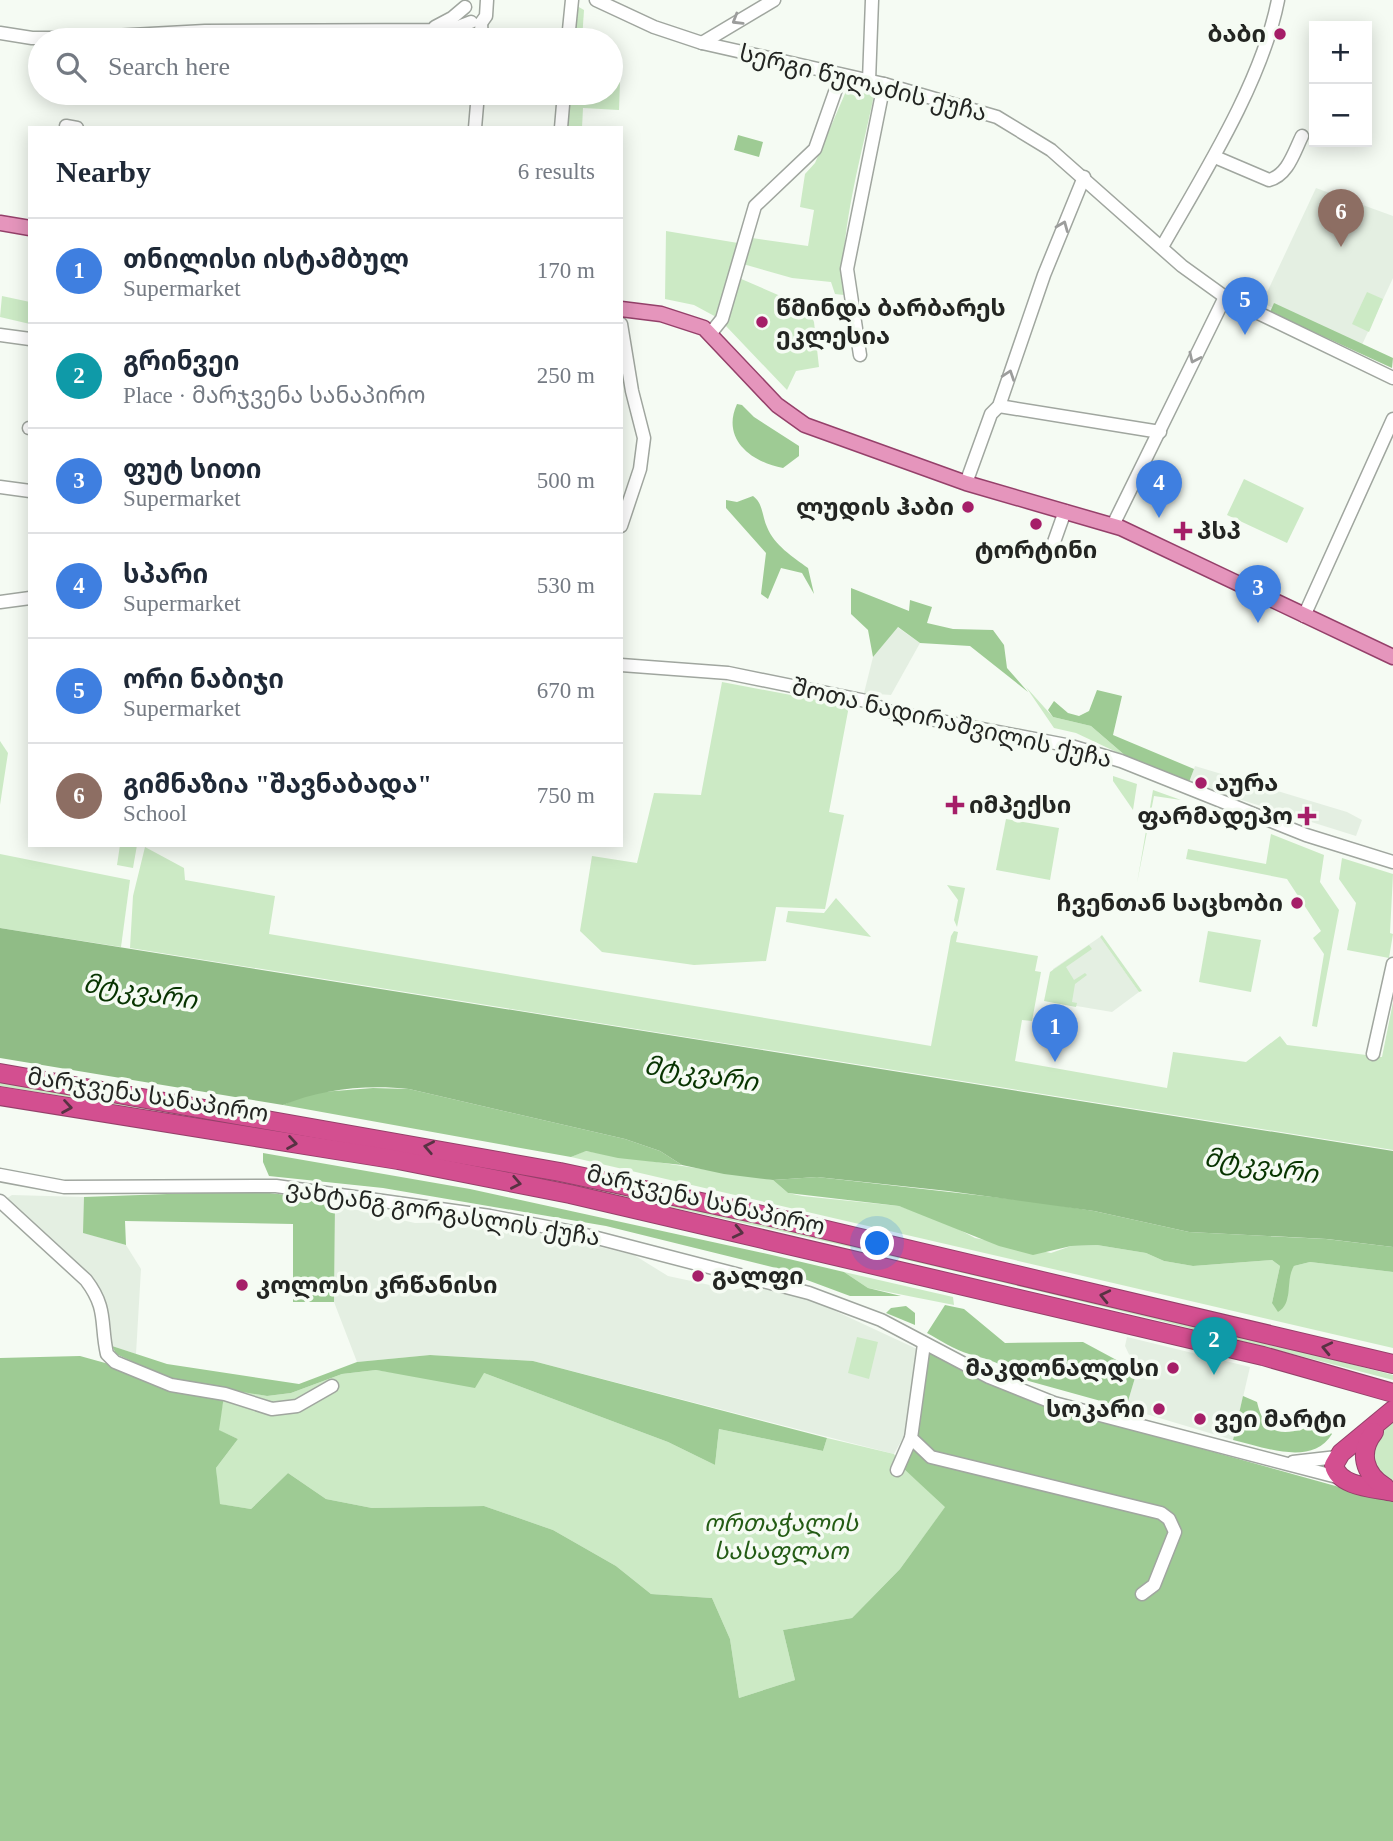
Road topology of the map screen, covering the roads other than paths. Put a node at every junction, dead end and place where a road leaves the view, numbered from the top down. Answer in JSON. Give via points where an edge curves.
{"nodes":[{"id":1,"x":487,"y":0,"type":"edge"},
{"id":2,"x":572,"y":0,"type":"edge"},
{"id":3,"x":596,"y":0,"type":"edge"},
{"id":4,"x":774,"y":0,"type":"edge"},
{"id":5,"x":872,"y":0,"type":"edge"},
{"id":6,"x":1278,"y":0,"type":"edge"},
{"id":7,"x":465,"y":3,"type":"edge"},
{"id":8,"x":476,"y":23,"type":"junction"},
{"id":9,"x":432,"y":28,"type":"edge"},
{"id":10,"x":459,"y":28,"type":"edge"},
{"id":11,"x":478,"y":28,"type":"edge"},
{"id":12,"x":569,"y":28,"type":"edge"},
{"id":13,"x":0,"y":33,"type":"edge"},
{"id":14,"x":28,"y":36,"type":"edge"},
{"id":15,"x":702,"y":43,"type":"junction"},
{"id":16,"x":841,"y":75,"type":"junction"},
{"id":17,"x":869,"y":81,"type":"junction"},
{"id":18,"x":884,"y":84,"type":"junction"},
{"id":19,"x":477,"y":105,"type":"edge"},
{"id":20,"x":563,"y":105,"type":"edge"},
{"id":21,"x":475,"y":126,"type":"edge"},
{"id":22,"x":561,"y":126,"type":"edge"},
{"id":23,"x":1303,"y":136,"type":"dead end"},
{"id":24,"x":1215,"y":157,"type":"junction"},
{"id":25,"x":1084,"y":177,"type":"junction"},
{"id":26,"x":0,"y":223,"type":"edge"},
{"id":27,"x":28,"y":228,"type":"edge"},
{"id":28,"x":1162,"y":247,"type":"junction"},
{"id":29,"x":1225,"y":297,"type":"junction"},
{"id":30,"x":623,"y":309,"type":"edge"},
{"id":31,"x":710,"y":334,"type":"junction"},
{"id":32,"x":0,"y":335,"type":"edge"},
{"id":33,"x":623,"y":336,"type":"edge"},
{"id":34,"x":28,"y":339,"type":"edge"},
{"id":35,"x":860,"y":355,"type":"dead end"},
{"id":36,"x":1393,"y":378,"type":"edge"},
{"id":37,"x":999,"y":407,"type":"junction"},
{"id":38,"x":1393,"y":419,"type":"edge"},
{"id":39,"x":1160,"y":432,"type":"junction"},
{"id":40,"x":966,"y":483,"type":"junction"},
{"id":41,"x":0,"y":488,"type":"edge"},
{"id":42,"x":28,"y":492,"type":"edge"},
{"id":43,"x":1065,"y":511,"type":"junction"},
{"id":44,"x":623,"y":520,"type":"edge"},
{"id":45,"x":1114,"y":525,"type":"junction"},
{"id":46,"x":1054,"y":542,"type":"dead end"},
{"id":47,"x":28,"y":598,"type":"edge"},
{"id":48,"x":0,"y":602,"type":"edge"},
{"id":49,"x":1304,"y":616,"type":"junction"},
{"id":50,"x":1393,"y":657,"type":"edge"},
{"id":51,"x":623,"y":665,"type":"edge"},
{"id":52,"x":1393,"y":862,"type":"edge"},
{"id":53,"x":1393,"y":964,"type":"edge"},
{"id":54,"x":1373,"y":1054,"type":"dead end"},
{"id":55,"x":0,"y":1073,"type":"edge"},
{"id":56,"x":0,"y":1096,"type":"edge"},
{"id":57,"x":0,"y":1175,"type":"edge"},
{"id":58,"x":0,"y":1201,"type":"edge"},
{"id":59,"x":924,"y":1343,"type":"junction"},
{"id":60,"x":1393,"y":1364,"type":"edge"},
{"id":61,"x":332,"y":1386,"type":"dead end"},
{"id":62,"x":1393,"y":1393,"type":"edge"},
{"id":63,"x":1389,"y":1414,"type":"edge"},
{"id":64,"x":911,"y":1438,"type":"junction"},
{"id":65,"x":1341,"y":1454,"type":"junction"},
{"id":66,"x":1268,"y":1460,"type":"junction"},
{"id":67,"x":1365,"y":1463,"type":"junction"},
{"id":68,"x":897,"y":1470,"type":"dead end"},
{"id":69,"x":1345,"y":1480,"type":"junction"},
{"id":70,"x":1393,"y":1492,"type":"edge"},
{"id":71,"x":1142,"y":1594,"type":"dead end"}],
"edges":[{"from":1,"to":8,"type":"street","via":[[486,16]]},
{"from":2,"to":12,"type":"street"},
{"from":3,"to":15,"type":"street","name":"სერგი წულაძის ქუჩა"},
{"from":4,"to":15,"type":"street","one_way":true},
{"from":5,"to":17,"type":"street"},
{"from":6,"to":24,"type":"street","via":[[1255,68]]},
{"from":7,"to":8,"type":"street","via":[[466,16]]},
{"from":7,"to":9,"type":"street","via":[[452,18]]},
{"from":8,"to":10,"type":"street"},
{"from":8,"to":11,"type":"street"},
{"from":13,"to":14,"type":"street"},
{"from":15,"to":16,"type":"street","name":"სერგი წულაძის ქუჩა"},
{"from":16,"to":17,"type":"street","name":"სერგი წულაძის ქუჩა"},
{"from":16,"to":31,"type":"street","via":[[816,149],[755,206],[722,319]]},
{"from":17,"to":18,"type":"street","name":"სერგი წულაძის ქუჩა"},
{"from":18,"to":25,"type":"street","name":"სერგი წულაძის ქუჩა","via":[[997,117]]},
{"from":18,"to":35,"type":"street","via":[[846,270]]},
{"from":19,"to":21,"type":"street"},
{"from":20,"to":22,"type":"street"},
{"from":23,"to":24,"type":"street","via":[[1278,178],[1269,180]]},
{"from":24,"to":28,"type":"street"},
{"from":25,"to":28,"type":"street","name":"სერგი წულაძის ქუჩა"},
{"from":37,"to":25,"type":"street","one_way":true,"via":[[1044,275]]},
{"from":26,"to":27,"type":"main road"},
{"from":28,"to":29,"type":"street","name":"სერგი წულაძის ქუჩა"},
{"from":29,"to":36,"type":"street","name":"სერგი წულაძის ქუჩა"},
{"from":29,"to":39,"type":"street","one_way":true},
{"from":30,"to":31,"type":"main road","via":[[689,321]]},
{"from":31,"to":40,"type":"main road","via":[[777,405],[805,425]]},
{"from":32,"to":34,"type":"street"},
{"from":33,"to":44,"type":"street","via":[[644,438],[640,469]]},
{"from":37,"to":39,"type":"street"},
{"from":37,"to":40,"type":"street","via":[[992,414]]},
{"from":38,"to":49,"type":"street"},
{"from":39,"to":45,"type":"street"},
{"from":40,"to":43,"type":"main road"},
{"from":41,"to":42,"type":"street"},
{"from":43,"to":45,"type":"main road"},
{"from":43,"to":46,"type":"street"},
{"from":45,"to":49,"type":"main road"},
{"from":47,"to":48,"type":"street"},
{"from":49,"to":50,"type":"main road"},
{"from":51,"to":52,"type":"street","name":"შოთა ნადირაშვილის ქუჩა","via":[[728,674],[1071,746],[1121,761],[1306,835]]},
{"from":53,"to":54,"type":"street"},
{"from":60,"to":55,"type":"highway","name":"მარჯვენა სანაპირო","one_way":true,"via":[[625,1186]]},
{"from":56,"to":62,"type":"highway","name":"მარჯვენა სანაპირო","one_way":true,"via":[[398,1160],[570,1194],[1264,1356]]},
{"from":57,"to":59,"type":"street","name":"ვახტანგ გორგასლის ქუჩა","via":[[64,1187],[276,1186],[490,1216],[771,1282],[881,1320]]},
{"from":58,"to":61,"type":"street","via":[[98,1295],[107,1354],[115,1362],[171,1385],[225,1394],[272,1409],[297,1406]]},
{"from":59,"to":64,"type":"street"},
{"from":59,"to":66,"type":"street","name":"ვახტანგ გორგასლის ქუჩა","via":[[989,1377],[1054,1403]]},
{"from":63,"to":65,"type":"highway"},
{"from":63,"to":67,"type":"highway","via":[[1367,1443]]},
{"from":64,"to":68,"type":"street"},
{"from":64,"to":71,"type":"street","via":[[931,1457],[1161,1513],[1170,1519],[1175,1532],[1163,1566],[1154,1585]]},
{"from":65,"to":66,"type":"street","via":[[1305,1461]]},
{"from":65,"to":67,"type":"highway","via":[[1357,1451]]},
{"from":65,"to":69,"type":"highway","via":[[1335,1469]]},
{"from":66,"to":69,"type":"street"},
{"from":67,"to":69,"type":"highway","via":[[1360,1478]]},
{"from":67,"to":70,"type":"highway","via":[[1378,1483]]},
{"from":69,"to":70,"type":"highway"}]}
